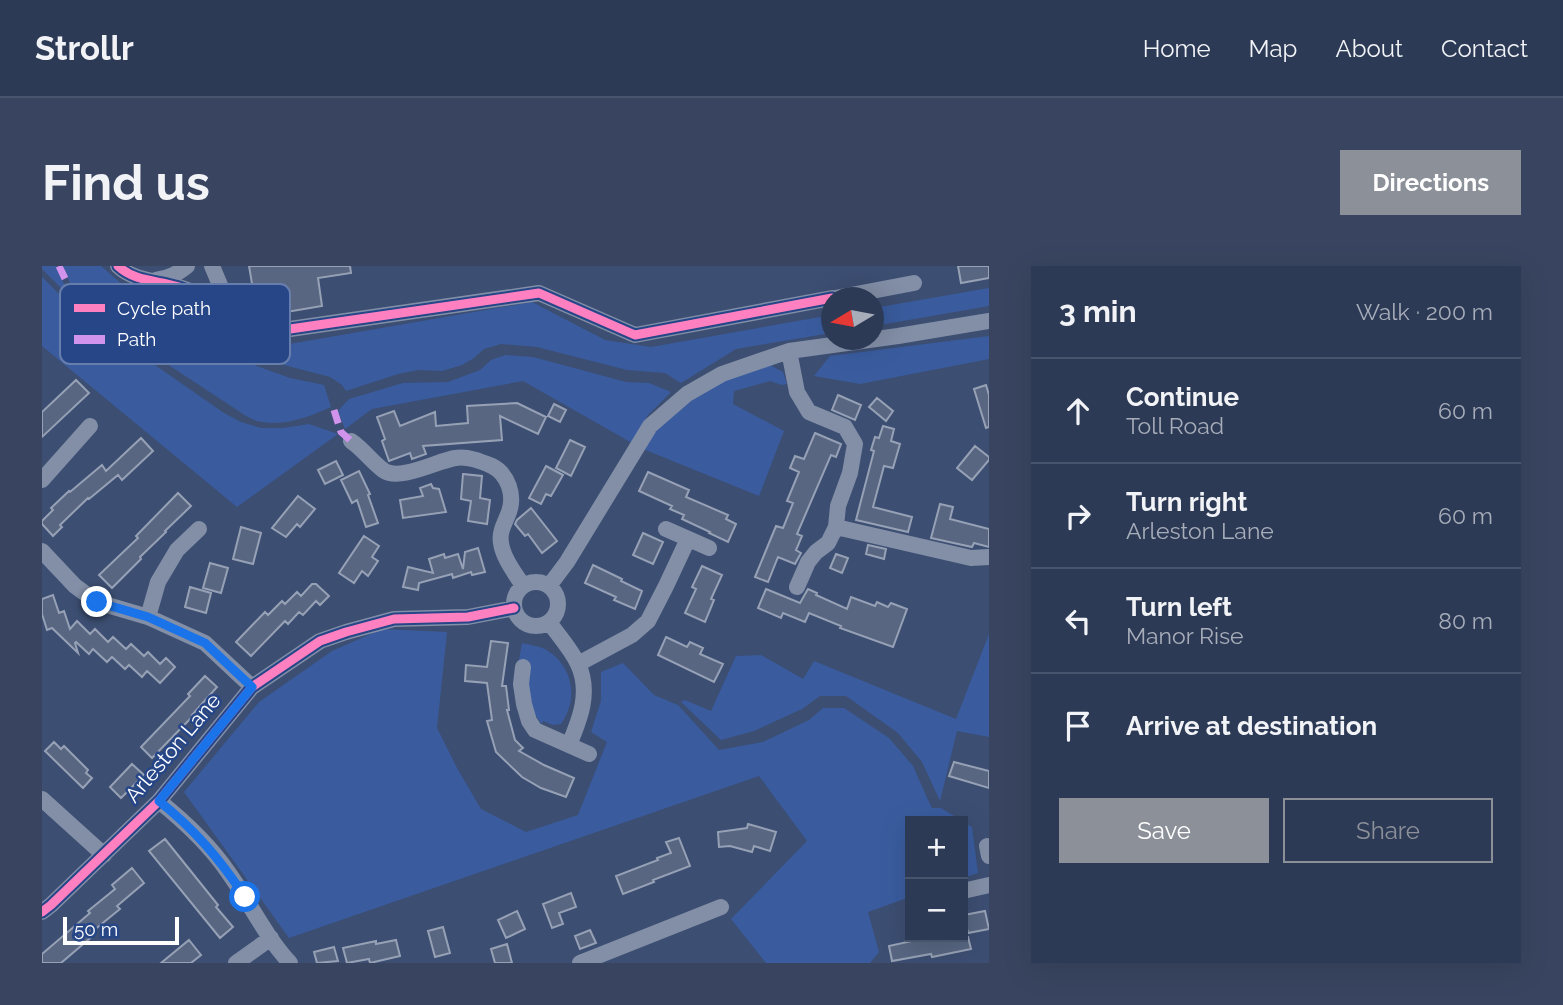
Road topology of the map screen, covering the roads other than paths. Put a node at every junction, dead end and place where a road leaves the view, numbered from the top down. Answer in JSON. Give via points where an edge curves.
{"nodes":[{"id":1,"x":118,"y":266,"type":"edge"},
{"id":2,"x":187,"y":266,"type":"edge"},
{"id":3,"x":212,"y":266,"type":"edge"},
{"id":4,"x":156,"y":280,"type":"junction"},
{"id":5,"x":914,"y":283,"type":"dead end"},
{"id":6,"x":168,"y":284,"type":"edge"},
{"id":7,"x":220,"y":284,"type":"edge"},
{"id":8,"x":884,"y":289,"type":"edge"},
{"id":9,"x":821,"y":300,"type":"edge"},
{"id":10,"x":989,"y":321,"type":"edge"},
{"id":11,"x":290,"y":329,"type":"edge"},
{"id":12,"x":789,"y":351,"type":"junction"},
{"id":13,"x":90,"y":426,"type":"dead end"},
{"id":14,"x":351,"y":441,"type":"dead end"},
{"id":15,"x":42,"y":480,"type":"edge"},
{"id":16,"x":836,"y":527,"type":"junction"},
{"id":17,"x":199,"y":529,"type":"dead end"},
{"id":18,"x":666,"y":529,"type":"dead end"},
{"id":19,"x":688,"y":539,"type":"junction"},
{"id":20,"x":709,"y":548,"type":"dead end"},
{"id":21,"x":42,"y":551,"type":"edge"},
{"id":22,"x":989,"y":557,"type":"edge"},
{"id":23,"x":523,"y":586,"type":"junction"},
{"id":24,"x":549,"y":586,"type":"junction"},
{"id":25,"x":797,"y":587,"type":"dead end"},
{"id":26,"x":514,"y":608,"type":"junction"},
{"id":27,"x":148,"y":617,"type":"junction"},
{"id":28,"x":549,"y":622,"type":"junction"},
{"id":29,"x":578,"y":664,"type":"junction"},
{"id":30,"x":523,"y":667,"type":"dead end"},
{"id":31,"x":252,"y":687,"type":"junction"},
{"id":32,"x":569,"y":745,"type":"junction"},
{"id":33,"x":589,"y":754,"type":"dead end"},
{"id":34,"x":159,"y":801,"type":"junction"},
{"id":35,"x":45,"y":804,"type":"edge"},
{"id":36,"x":104,"y":855,"type":"junction"},
{"id":37,"x":989,"y":885,"type":"edge"},
{"id":38,"x":968,"y":890,"type":"edge"},
{"id":39,"x":721,"y":907,"type":"dead end"},
{"id":40,"x":42,"y":912,"type":"edge"},
{"id":41,"x":271,"y":938,"type":"junction"},
{"id":42,"x":287,"y":960,"type":"edge"},
{"id":43,"x":236,"y":963,"type":"edge"},
{"id":44,"x":580,"y":963,"type":"edge"}],
"edges":[{"from":1,"to":4,"type":"street","via":[[138,278]]},
{"from":2,"to":4,"type":"street","via":[[169,278]]},
{"from":3,"to":7,"type":"street"},
{"from":4,"to":6,"type":"street"},
{"from":5,"to":8,"type":"street"},
{"from":9,"to":11,"type":"street","via":[[635,335],[538,293]]},
{"from":10,"to":12,"type":"street"},
{"from":12,"to":16,"type":"street","via":[[797,392],[809,412],[845,428],[855,444]]},
{"from":12,"to":24,"type":"street","via":[[722,374],[682,397],[650,426]]},
{"from":13,"to":15,"type":"street"},
{"from":14,"to":23,"type":"street","via":[[385,472],[400,475],[457,458],[497,468],[505,476],[510,499],[500,545]]},
{"from":16,"to":22,"type":"street","via":[[971,558]]},
{"from":16,"to":25,"type":"street","via":[[828,543],[808,562]]},
{"from":17,"to":27,"type":"street","via":[[164,571]]},
{"from":18,"to":19,"type":"street"},
{"from":19,"to":20,"type":"street"},
{"from":19,"to":29,"type":"street","via":[[648,621],[632,635]]},
{"from":21,"to":27,"type":"street","via":[[97,602]]},
{"from":23,"to":24,"type":"street","via":[[536,582]]},
{"from":23,"to":26,"type":"street","via":[[515,595]]},
{"from":24,"to":28,"type":"street","via":[[558,604]]},
{"from":26,"to":28,"type":"street","via":[[519,619],[530,626]]},
{"from":26,"to":31,"type":"street","name":"Arleston Lane","via":[[468,617],[394,619],[346,632],[320,641]]},
{"from":27,"to":31,"type":"street","via":[[205,643]]},
{"from":28,"to":29,"type":"street"},
{"from":29,"to":32,"type":"street","via":[[584,700]]},
{"from":30,"to":32,"type":"street","via":[[529,721],[535,730]]},
{"from":31,"to":34,"type":"street","name":"Arleston Lane"},
{"from":32,"to":33,"type":"street"},
{"from":34,"to":36,"type":"street","name":"Arleston Lane"},
{"from":34,"to":41,"type":"street","via":[[200,836],[227,869]]},
{"from":35,"to":36,"type":"street"},
{"from":36,"to":40,"type":"street","name":"Arleston Lane"},
{"from":37,"to":38,"type":"street"},
{"from":39,"to":44,"type":"street"},
{"from":41,"to":42,"type":"street"},
{"from":41,"to":43,"type":"street"}]}
